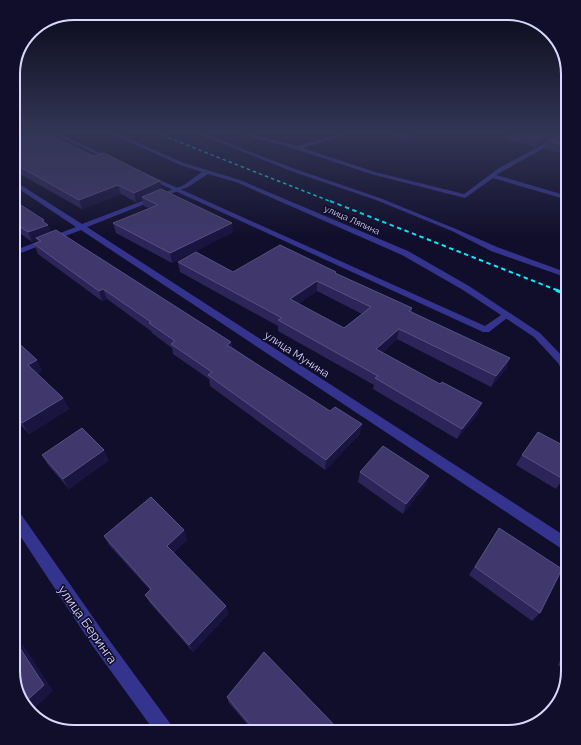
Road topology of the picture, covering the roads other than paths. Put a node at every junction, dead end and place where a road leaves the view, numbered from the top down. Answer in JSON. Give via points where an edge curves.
{"nodes":[{"id":1,"x":193,"y":168,"type":"edge"},
{"id":2,"x":287,"y":168,"type":"edge"},
{"id":3,"x":357,"y":168,"type":"edge"},
{"id":4,"x":506,"y":168,"type":"edge"},
{"id":5,"x":206,"y":172,"type":"junction"},
{"id":6,"x":140,"y":173,"type":"edge"},
{"id":7,"x":492,"y":176,"type":"junction"},
{"id":8,"x":20,"y":187,"type":"edge"},
{"id":9,"x":176,"y":190,"type":"junction"},
{"id":10,"x":561,"y":196,"type":"edge"},
{"id":11,"x":82,"y":227,"type":"junction"},
{"id":12,"x":20,"y":251,"type":"edge"},
{"id":13,"x":561,"y":273,"type":"edge"},
{"id":14,"x":506,"y":315,"type":"junction"},
{"id":15,"x":561,"y":360,"type":"edge"},
{"id":16,"x":20,"y":524,"type":"edge"},
{"id":17,"x":561,"y":541,"type":"edge"},
{"id":18,"x":161,"y":725,"type":"edge"}],
"edges":[{"from":1,"to":5,"type":"street","name":"улица Ляпина"},
{"from":2,"to":13,"type":"street","via":[[378,199],[494,249]]},
{"from":3,"to":7,"type":"street","via":[[465,196]]},
{"from":4,"to":7,"type":"street"},
{"from":5,"to":9,"type":"street"},
{"from":5,"to":14,"type":"street","name":"улица Ляпина","via":[[238,181],[405,253],[466,288]]},
{"from":6,"to":9,"type":"street"},
{"from":7,"to":10,"type":"street"},
{"from":8,"to":11,"type":"street","name":"улица Мунина"},
{"from":9,"to":11,"type":"street"},
{"from":9,"to":14,"type":"street","via":[[486,330]]},
{"from":11,"to":12,"type":"street"},
{"from":11,"to":17,"type":"street","name":"улица Мунина"},
{"from":14,"to":15,"type":"street","name":"улица Ляпина","via":[[537,334]]},
{"from":16,"to":18,"type":"street","name":"улица Беринга"}]}
